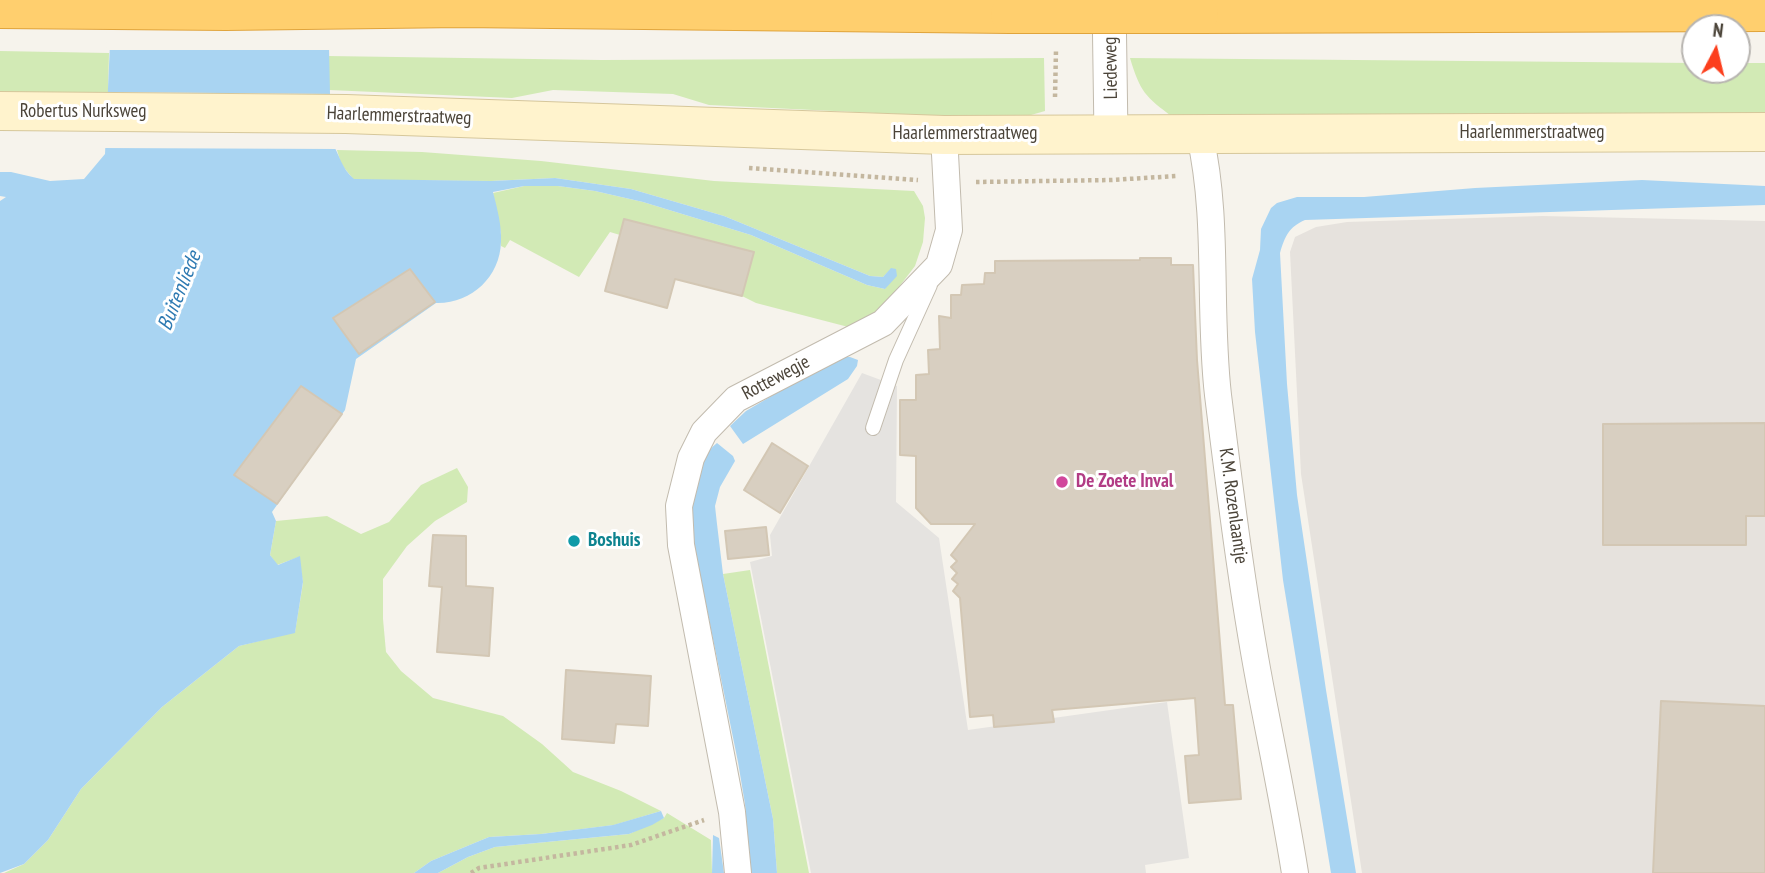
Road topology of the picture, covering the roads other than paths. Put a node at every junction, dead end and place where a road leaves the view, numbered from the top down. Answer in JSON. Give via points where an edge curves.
{"nodes":[{"id":1,"x":1109,"y":0,"type":"edge"},
{"id":2,"x":0,"y":9,"type":"edge"},
{"id":3,"x":1765,"y":12,"type":"edge"},
{"id":4,"x":0,"y":111,"type":"edge"},
{"id":5,"x":166,"y":113,"type":"joint"},
{"id":6,"x":1765,"y":131,"type":"edge"},
{"id":7,"x":944,"y":135,"type":"junction"},
{"id":8,"x":1111,"y":135,"type":"junction"},
{"id":9,"x":1200,"y":136,"type":"junction"},
{"id":10,"x":939,"y":265,"type":"junction"},
{"id":11,"x":873,"y":428,"type":"dead end"},
{"id":12,"x":738,"y":873,"type":"edge"},
{"id":13,"x":1294,"y":873,"type":"edge"}],
"edges":[{"from":1,"to":8,"type":"street","name":"Liedeweg"},
{"from":2,"to":3,"type":"highway","bridge":true},
{"from":4,"to":5,"type":"main road","name":"Robertus Nurksweg"},
{"from":5,"to":7,"type":"main road","name":"Haarlemmerstraatweg","via":[[346,114]]},
{"from":6,"to":9,"type":"main road","name":"Haarlemmerstraatweg"},
{"from":7,"to":8,"type":"main road","name":"Haarlemmerstraatweg"},
{"from":7,"to":10,"type":"street","name":"Rottewegje","via":[[948,230]]},
{"from":8,"to":9,"type":"main road","name":"Haarlemmerstraatweg"},
{"from":9,"to":13,"type":"street","name":"K.M. Rozenlaantje","via":[[1208,174],[1217,385],[1233,520]]},
{"from":10,"to":11,"type":"lane","via":[[896,360]]},
{"from":10,"to":12,"type":"street","name":"Rottewegje","via":[[883,323],[736,399],[704,432],[691,458],[679,506],[681,545],[732,812]]}]}
